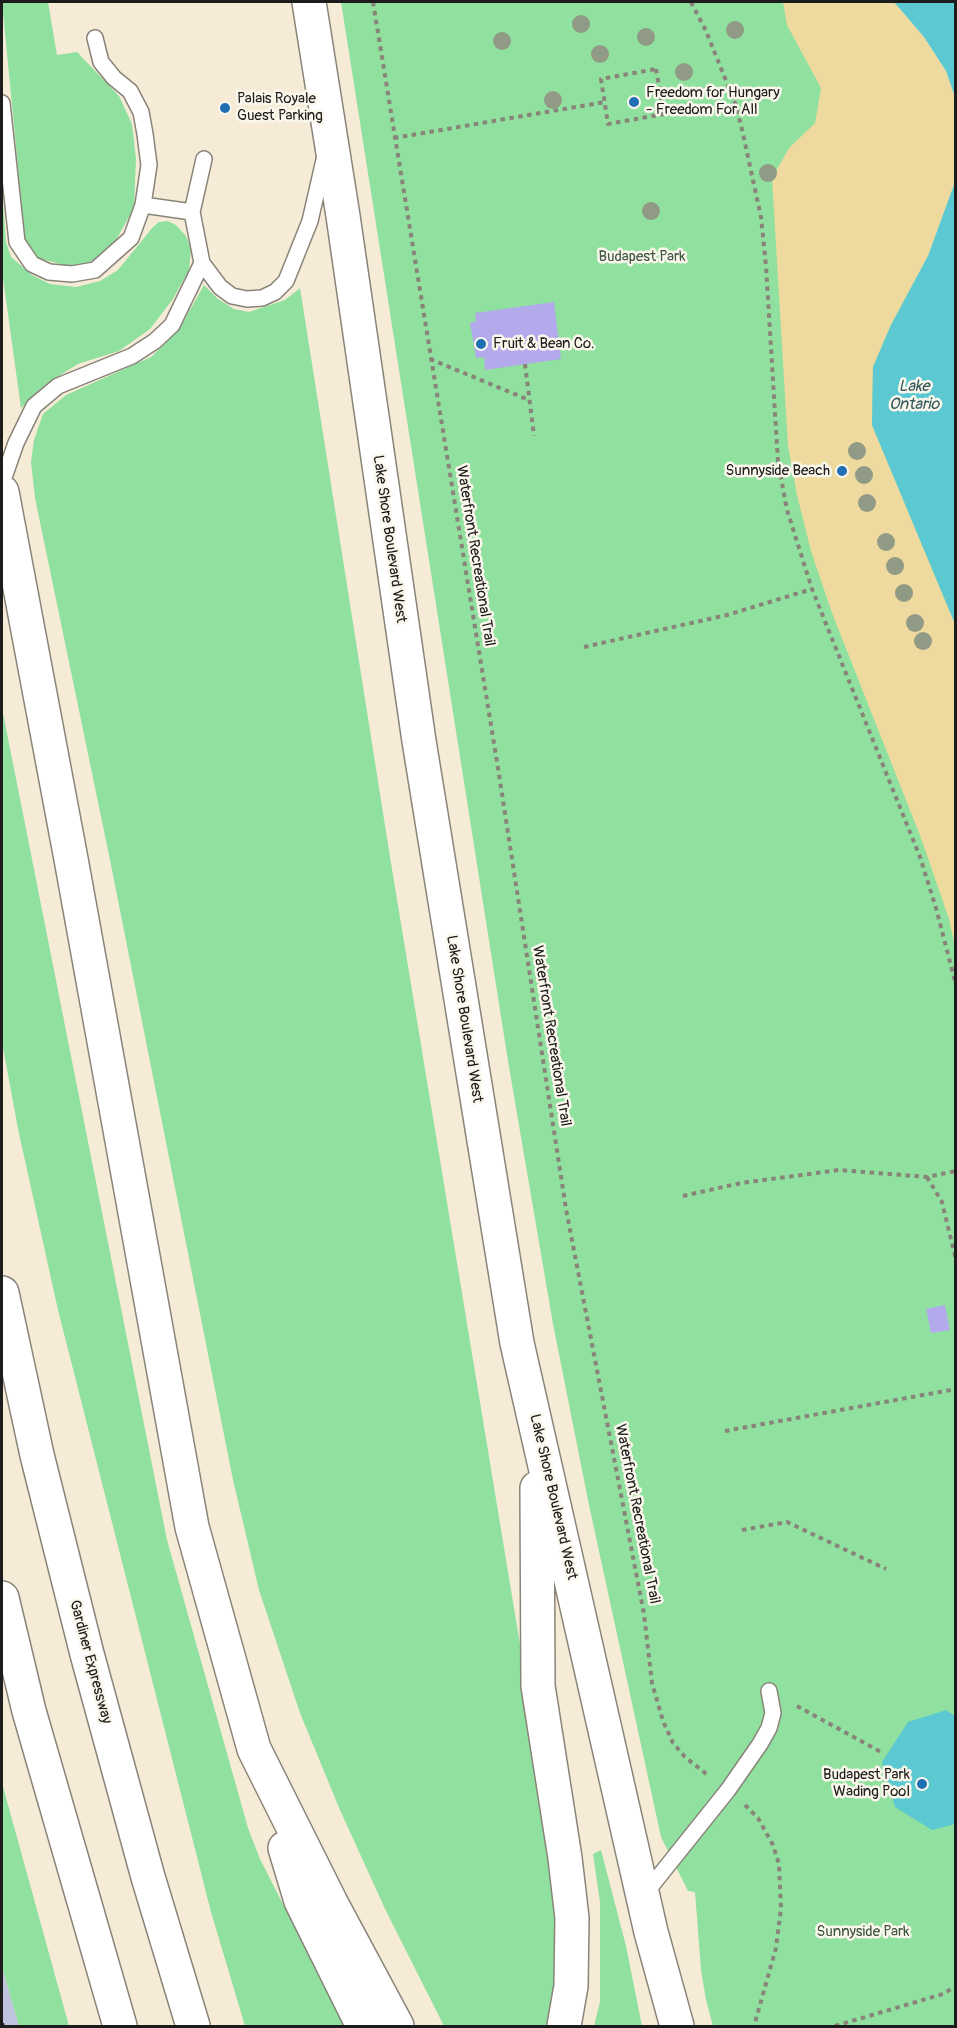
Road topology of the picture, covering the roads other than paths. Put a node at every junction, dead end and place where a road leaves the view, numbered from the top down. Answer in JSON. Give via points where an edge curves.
{"nodes":[{"id":1,"x":309,"y":2,"type":"edge"},
{"id":2,"x":95,"y":38,"type":"dead end"},
{"id":3,"x":2,"y":103,"type":"edge"},
{"id":4,"x":330,"y":135,"type":"junction"},
{"id":5,"x":204,"y":159,"type":"dead end"},
{"id":6,"x":143,"y":205,"type":"junction"},
{"id":7,"x":192,"y":212,"type":"junction"},
{"id":8,"x":202,"y":263,"type":"junction"},
{"id":9,"x":2,"y":483,"type":"edge"},
{"id":10,"x":2,"y":492,"type":"edge"},
{"id":11,"x":2,"y":1293,"type":"edge"},
{"id":12,"x":537,"y":1428,"type":"junction"},
{"id":13,"x":2,"y":1598,"type":"edge"},
{"id":14,"x":769,"y":1691,"type":"road end"},
{"id":15,"x":254,"y":1749,"type":"junction"},
{"id":16,"x":644,"y":1895,"type":"junction"},
{"id":17,"x":120,"y":2026,"type":"edge"},
{"id":18,"x":193,"y":2026,"type":"edge"},
{"id":19,"x":363,"y":2026,"type":"edge"},
{"id":20,"x":397,"y":2026,"type":"edge"},
{"id":21,"x":564,"y":2026,"type":"edge"},
{"id":22,"x":677,"y":2026,"type":"edge"}],
"edges":[{"from":1,"to":4,"type":"highway","name":"Lake Shore Boulevard West"},
{"from":2,"to":6,"type":"lane","via":[[101,62],[130,91],[141,112],[149,165]]},
{"from":3,"to":6,"type":"lane","via":[[17,242],[32,264],[49,272],[95,270],[131,238]]},
{"from":4,"to":8,"type":"lane","via":[[310,221],[286,281],[275,292],[262,298],[232,296]]},
{"from":4,"to":12,"type":"highway","name":"Lake Shore Boulevard West","via":[[419,741],[518,1343]]},
{"from":5,"to":7,"type":"lane"},
{"from":6,"to":7,"type":"lane"},
{"from":7,"to":8,"type":"lane"},
{"from":8,"to":9,"type":"lane","via":[[172,325],[155,342],[132,356],[58,386],[34,406]]},
{"from":10,"to":15,"type":"highway","via":[[192,1527]]},
{"from":11,"to":18,"type":"highway","name":"Gardiner Expressway","via":[[37,1455],[87,1654]]},
{"from":12,"to":16,"type":"highway","name":"Lake Shore Boulevard West"},
{"from":12,"to":21,"type":"highway","via":[[538,1686],[572,1918],[571,1986]]},
{"from":13,"to":17,"type":"highway","via":[[29,1711]]},
{"from":14,"to":16,"type":"lane","via":[[773,1713],[769,1728],[728,1790]]},
{"from":15,"to":19,"type":"highway","via":[[302,1901]]},
{"from":15,"to":20,"type":"highway","via":[[330,1903]]},
{"from":16,"to":22,"type":"highway","name":"Lake Shore Boulevard West"}]}
